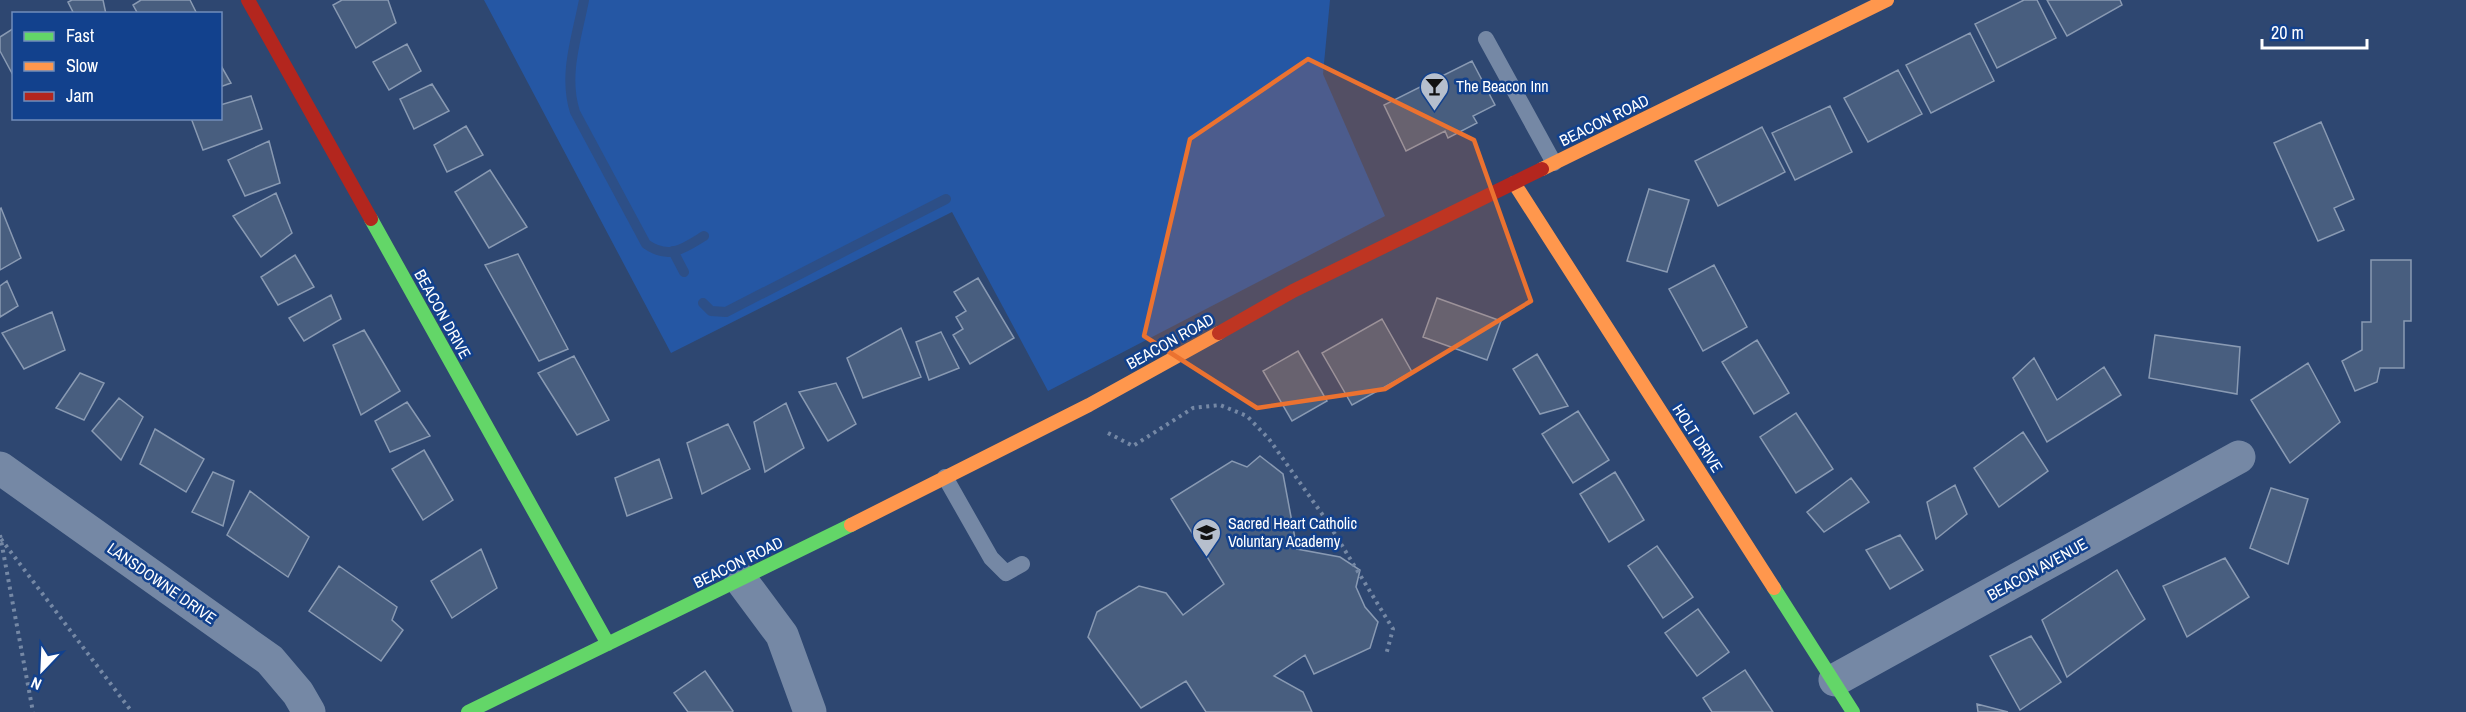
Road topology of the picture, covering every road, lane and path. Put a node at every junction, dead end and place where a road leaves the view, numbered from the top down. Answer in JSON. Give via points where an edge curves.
{"nodes":[{"id":1,"x":249,"y":0,"type":"edge"},
{"id":2,"x":1842,"y":0,"type":"edge"},
{"id":3,"x":1887,"y":0,"type":"edge"},
{"id":4,"x":1854,"y":16,"type":"junction"},
{"id":5,"x":1486,"y":39,"type":"dead end"},
{"id":6,"x":1554,"y":163,"type":"junction"},
{"id":7,"x":1514,"y":183,"type":"junction"},
{"id":8,"x":1102,"y":429,"type":"dead end"},
{"id":9,"x":2239,"y":457,"type":"dead end"},
{"id":10,"x":0,"y":468,"type":"edge"},
{"id":11,"x":945,"y":477,"type":"junction"},
{"id":12,"x":0,"y":537,"type":"edge"},
{"id":13,"x":1022,"y":564,"type":"dead end"},
{"id":14,"x":741,"y":580,"type":"junction"},
{"id":15,"x":608,"y":644,"type":"junction"},
{"id":16,"x":1386,"y":655,"type":"dead end"},
{"id":17,"x":1835,"y":680,"type":"junction"},
{"id":18,"x":33,"y":712,"type":"edge"},
{"id":19,"x":132,"y":712,"type":"edge"},
{"id":20,"x":309,"y":712,"type":"edge"},
{"id":21,"x":468,"y":712,"type":"edge"},
{"id":22,"x":810,"y":712,"type":"edge"},
{"id":23,"x":1853,"y":712,"type":"edge"}],
"edges":[{"from":1,"to":15,"type":"street","name":"BEACON DRIVE"},
{"from":2,"to":4,"type":"lane"},
{"from":3,"to":4,"type":"street","name":"BEACON ROAD"},
{"from":4,"to":6,"type":"street","name":"BEACON ROAD"},
{"from":5,"to":6,"type":"lane"},
{"from":6,"to":7,"type":"street","name":"BEACON ROAD"},
{"from":7,"to":11,"type":"street","name":"BEACON ROAD","via":[[1293,291],[1089,405]]},
{"from":7,"to":17,"type":"street","name":"HOLT DRIVE"},
{"from":8,"to":16,"type":"path","via":[[1133,446],[1193,408],[1220,405],[1246,416],[1269,439],[1360,570],[1394,629]]},
{"from":9,"to":17,"type":"street","name":"BEACON AVENUE"},
{"from":10,"to":20,"type":"street","name":"LANSDOWNE DRIVE","via":[[270,660]]},
{"from":11,"to":13,"type":"lane","via":[[991,558],[1006,573]]},
{"from":11,"to":14,"type":"street","name":"BEACON ROAD"},
{"from":12,"to":18,"type":"path"},
{"from":12,"to":19,"type":"path"},
{"from":14,"to":15,"type":"street","name":"BEACON ROAD"},
{"from":14,"to":22,"type":"street","via":[[782,635]]},
{"from":15,"to":21,"type":"street","name":"BEACON ROAD"},
{"from":17,"to":23,"type":"street","name":"HOLT DRIVE"}]}
